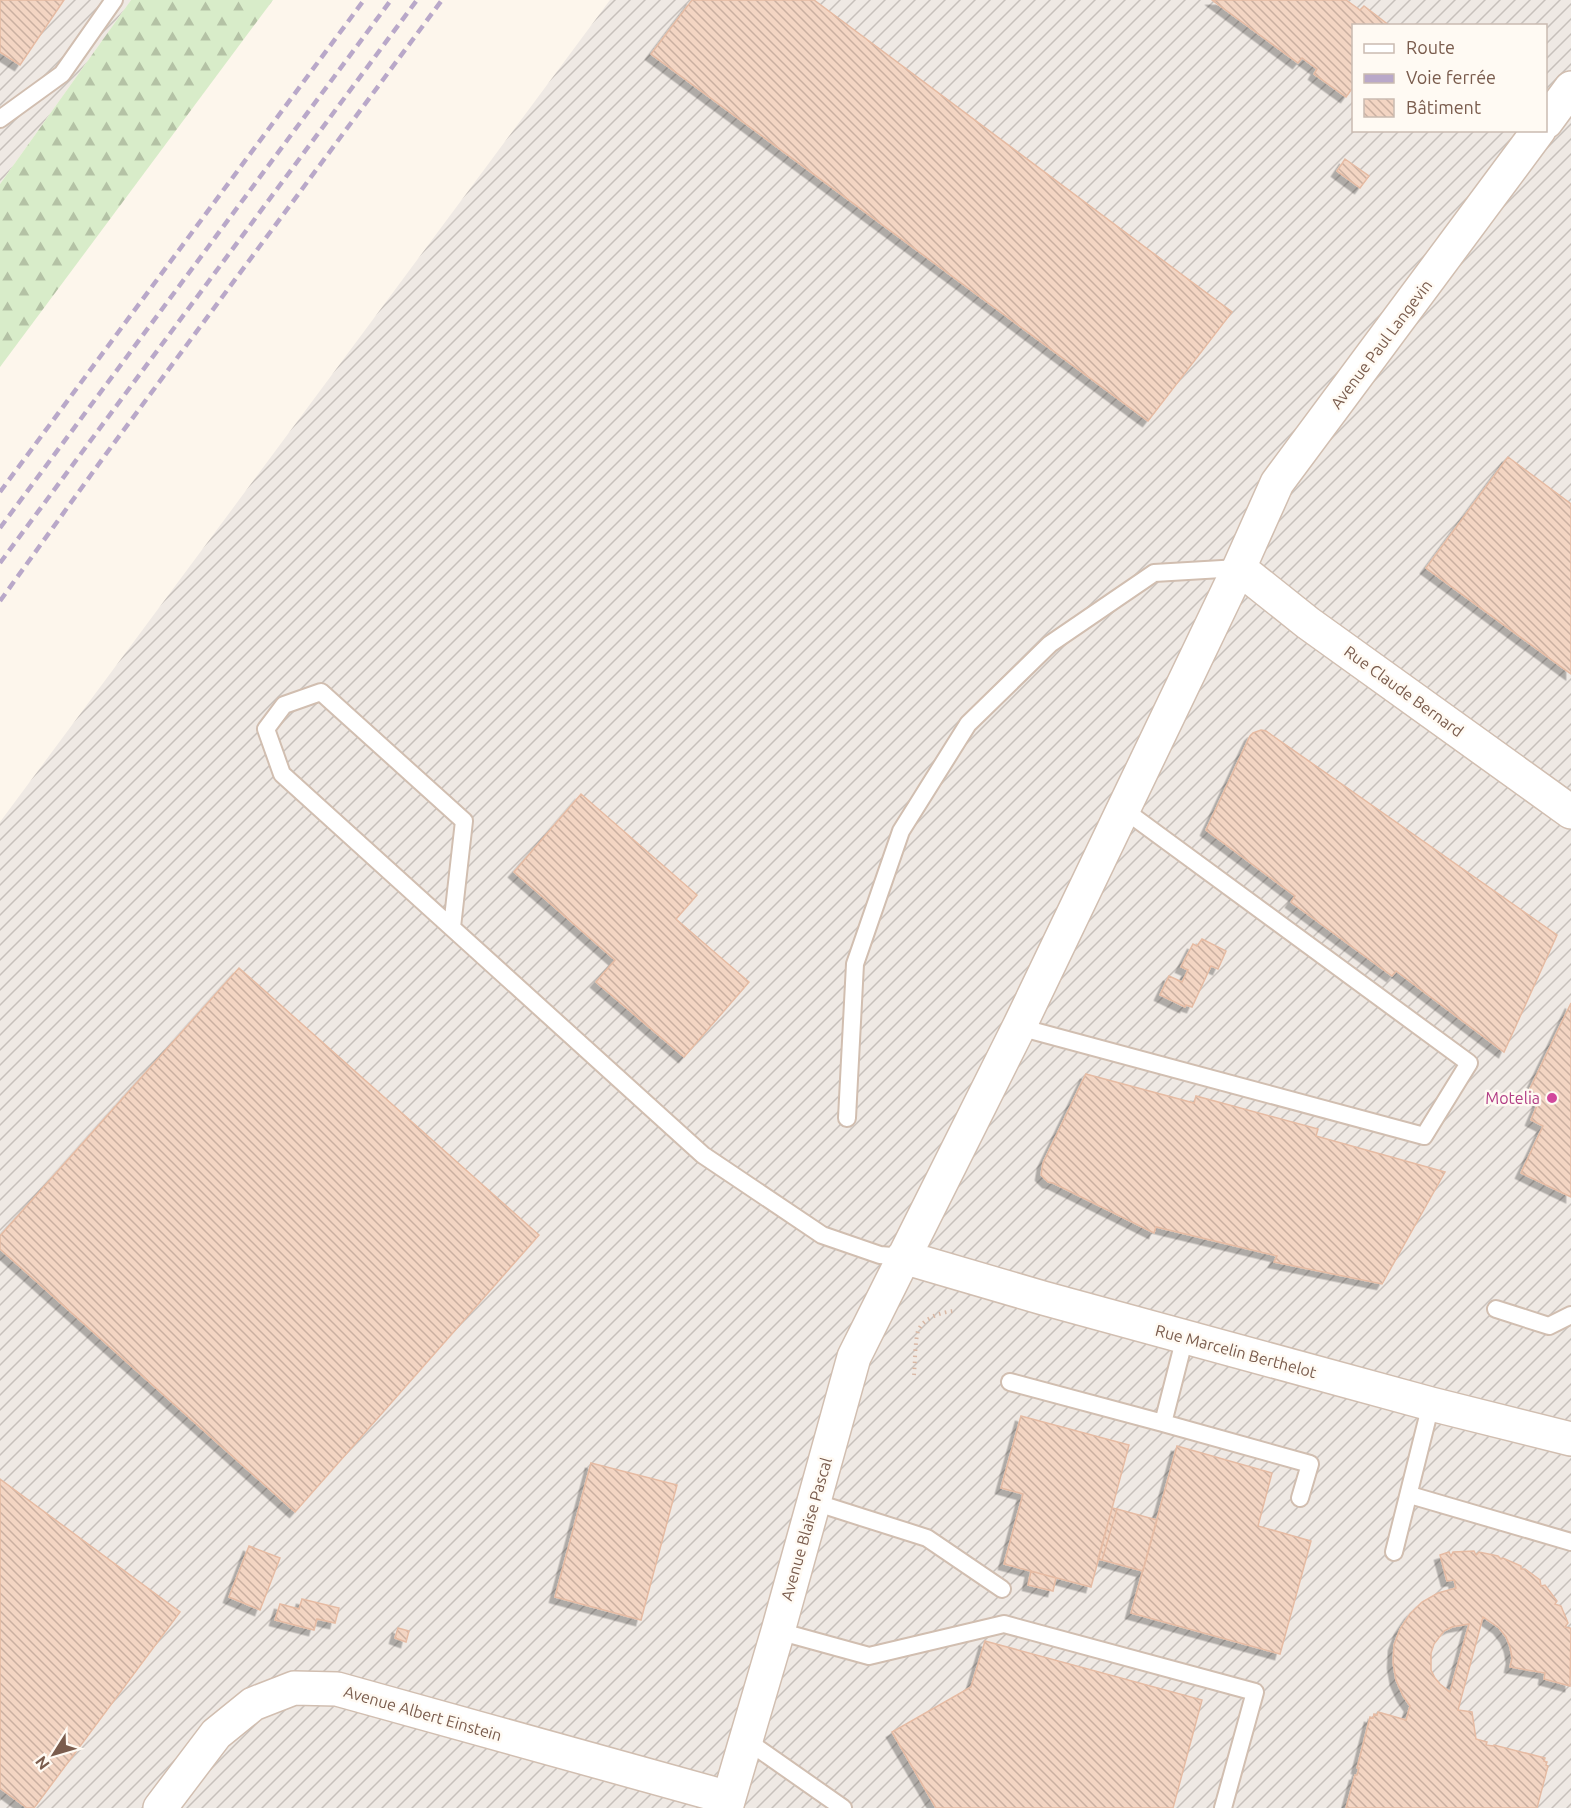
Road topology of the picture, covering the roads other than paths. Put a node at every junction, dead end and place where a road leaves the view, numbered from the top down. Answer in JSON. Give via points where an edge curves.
{"nodes":[{"id":1,"x":114,"y":0,"type":"edge"},
{"id":2,"x":1571,"y":88,"type":"edge"},
{"id":3,"x":0,"y":119,"type":"edge"},
{"id":4,"x":1547,"y":119,"type":"edge"},
{"id":5,"x":1538,"y":132,"type":"edge"},
{"id":6,"x":1239,"y":568,"type":"junction"},
{"id":7,"x":1124,"y":809,"type":"junction"},
{"id":8,"x":1571,"y":812,"type":"edge"},
{"id":9,"x":452,"y":927,"type":"junction"},
{"id":10,"x":1019,"y":1027,"type":"junction"},
{"id":11,"x":847,"y":1118,"type":"dead end"},
{"id":12,"x":903,"y":1257,"type":"junction"},
{"id":13,"x":1496,"y":1309,"type":"dead end"},
{"id":14,"x":1571,"y":1315,"type":"edge"},
{"id":15,"x":1185,"y":1337,"type":"junction"},
{"id":16,"x":1010,"y":1382,"type":"dead end"},
{"id":17,"x":1431,"y":1404,"type":"junction"},
{"id":18,"x":1163,"y":1423,"type":"junction"},
{"id":19,"x":1571,"y":1439,"type":"edge"},
{"id":20,"x":1410,"y":1495,"type":"junction"},
{"id":21,"x":1300,"y":1498,"type":"dead end"},
{"id":22,"x":814,"y":1502,"type":"junction"},
{"id":23,"x":1571,"y":1542,"type":"edge"},
{"id":24,"x":1394,"y":1552,"type":"dead end"},
{"id":25,"x":1002,"y":1588,"type":"dead end"},
{"id":26,"x":778,"y":1631,"type":"junction"},
{"id":27,"x":746,"y":1740,"type":"junction"},
{"id":28,"x":727,"y":1803,"type":"edge"},
{"id":29,"x":160,"y":1808,"type":"edge"},
{"id":30,"x":843,"y":1808,"type":"edge"},
{"id":31,"x":1223,"y":1808,"type":"edge"}],
"edges":[{"from":1,"to":3,"type":"lane","via":[[62,74]]},
{"from":2,"to":4,"type":"street"},
{"from":5,"to":6,"type":"street","name":"Avenue Paul Langevin","via":[[1277,483]]},
{"from":6,"to":7,"type":"street","name":"Avenue Paul Langevin"},
{"from":6,"to":8,"type":"street","name":"Rue Claude Bernard"},
{"from":6,"to":11,"type":"lane","via":[[1154,573],[1050,644],[968,724],[901,831],[855,964]]},
{"from":7,"to":10,"type":"street","name":"Avenue Blaise Pascal"},
{"from":7,"to":10,"type":"lane","via":[[1469,1064],[1424,1136]]},
{"from":9,"to":9,"type":"lane","via":[[464,821],[321,692],[284,705],[266,729],[282,774]]},
{"from":9,"to":12,"type":"lane","via":[[703,1155],[822,1236],[880,1255]]},
{"from":10,"to":12,"type":"street","name":"Avenue Blaise Pascal"},
{"from":12,"to":15,"type":"street","name":"Rue Marcelin Berthelot"},
{"from":12,"to":22,"type":"street","name":"Avenue Blaise Pascal","via":[[854,1357]]},
{"from":13,"to":14,"type":"lane","via":[[1549,1326]]},
{"from":15,"to":17,"type":"street","name":"Rue Marcelin Berthelot"},
{"from":15,"to":18,"type":"lane"},
{"from":16,"to":18,"type":"lane"},
{"from":17,"to":19,"type":"street","name":"Rue Marcelin Berthelot"},
{"from":17,"to":20,"type":"lane"},
{"from":18,"to":21,"type":"lane","via":[[1310,1464]]},
{"from":20,"to":23,"type":"lane"},
{"from":20,"to":24,"type":"lane"},
{"from":22,"to":25,"type":"lane","via":[[927,1538]]},
{"from":22,"to":26,"type":"street","name":"Avenue Blaise Pascal"},
{"from":26,"to":27,"type":"street","name":"Avenue Blaise Pascal"},
{"from":26,"to":31,"type":"lane","via":[[869,1656],[1004,1624],[1255,1692]]},
{"from":27,"to":28,"type":"street","name":"Avenue Blaise Pascal"},
{"from":27,"to":30,"type":"lane"},
{"from":28,"to":29,"type":"street","name":"Avenue Albert Einstein","via":[[337,1689],[294,1688],[253,1704],[216,1734]]}]}
